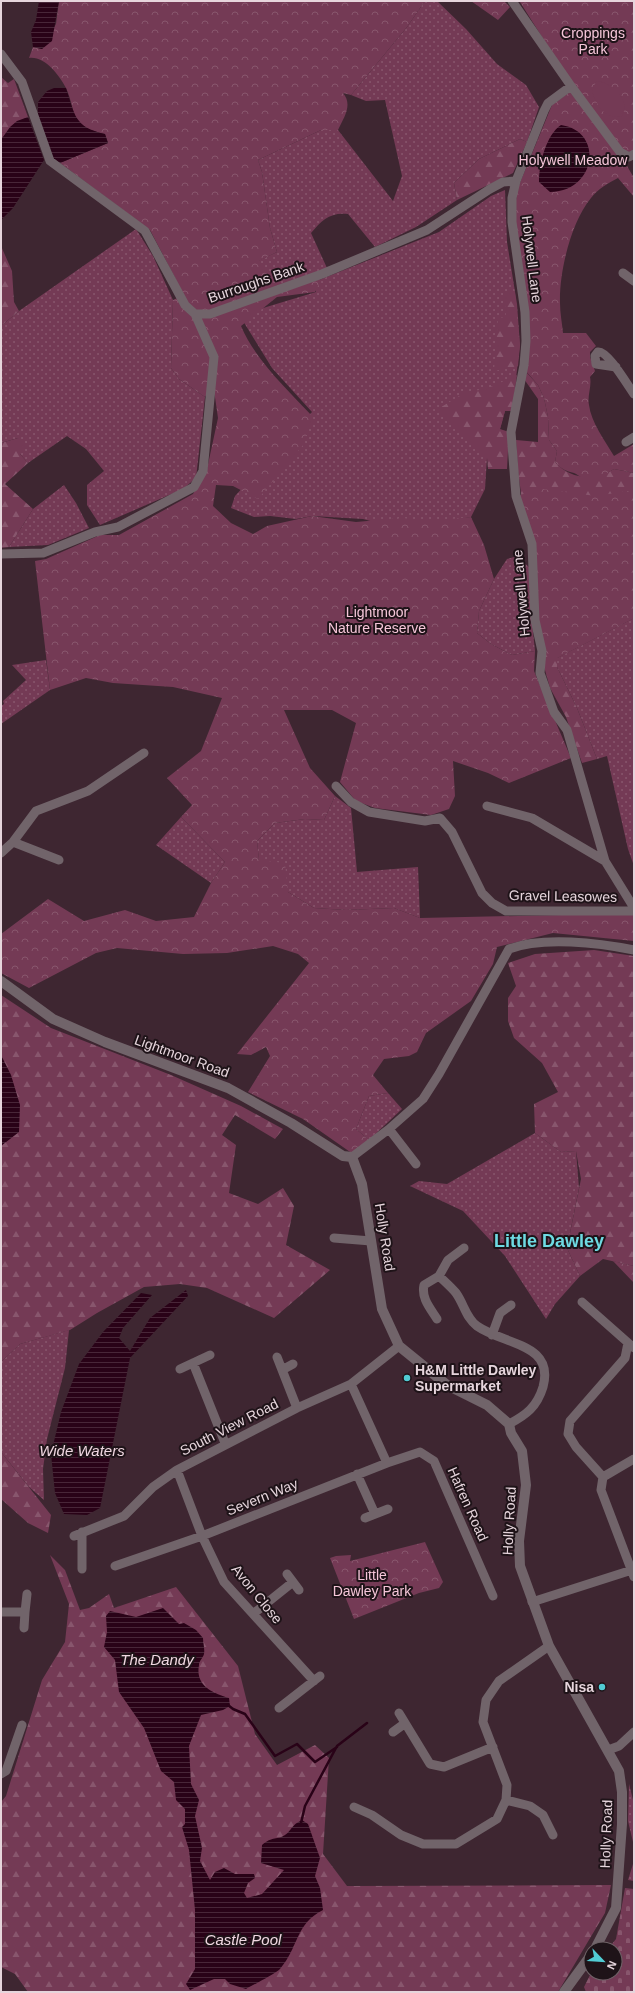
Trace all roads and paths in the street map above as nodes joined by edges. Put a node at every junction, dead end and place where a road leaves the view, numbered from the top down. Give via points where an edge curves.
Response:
1 (512, 1) edge
2 (1, 54) edge
3 (571, 86) junction
4 (634, 154) edge
5 (516, 181) junction
6 (623, 273) dead end
7 (634, 279) edge
8 (195, 314) junction
9 (616, 367) dead end
10 (634, 394) edge
11 (634, 437) edge
12 (626, 442) dead end
13 (1, 554) edge
14 (144, 753) dead end
15 (336, 786) dead end
16 (487, 806) dead end
17 (13, 842) junction
18 (1, 853) edge
19 (59, 860) dead end
20 (605, 861) junction
21 (634, 908) edge
22 (634, 911) edge
23 (634, 950) edge
24 (1, 981) edge
25 (389, 1129) junction
26 (352, 1158) junction
27 (416, 1164) dead end
28 (334, 1238) dead end
29 (371, 1241) junction
30 (464, 1248) dead end
31 (439, 1276) junction
32 (582, 1302) dead end
33 (511, 1305) dead end
34 (437, 1319) dead end
35 (492, 1335) junction
36 (399, 1346) junction
37 (631, 1346) edge
38 (210, 1355) dead end
39 (277, 1357) dead end
40 (193, 1363) junction
41 (293, 1364) dead end
42 (180, 1368) dead end
43 (282, 1370) junction
44 (351, 1384) junction
45 (297, 1408) junction
46 (509, 1424) junction
47 (225, 1443) junction
48 (420, 1452) joint
49 (634, 1459) edge
50 (387, 1462) junction
51 (177, 1470) junction
52 (357, 1474) junction
53 (603, 1477) junction
54 (388, 1509) dead end
55 (375, 1514) junction
56 (365, 1518) dead end
57 (202, 1536) junction
58 (115, 1566) dead end
59 (82, 1569) dead end
60 (287, 1574) dead end
61 (633, 1574) edge
62 (293, 1582) junction
63 (299, 1590) dead end
64 (27, 1594) dead end
65 (493, 1596) dead end
66 (532, 1602) junction
67 (1, 1612) edge
68 (25, 1612) junction
69 (253, 1614) junction
70 (24, 1628) dead end
71 (549, 1646) junction
72 (279, 1708) dead end
73 (399, 1713) dead end
74 (404, 1724) junction
75 (22, 1725) dead end
76 (393, 1732) dead end
77 (634, 1732) edge
78 (493, 1747) junction
79 (608, 1750) junction
80 (1, 1774) edge
81 (506, 1800) junction
82 (354, 1807) dead end
83 (553, 1835) dead end
84 (599, 1941) edge
85 (583, 1966) edge
86 (564, 1992) edge

1 - 3 street
2 - 8 street, Burroughs Bank via 22,82 50,161 145,231 185,304
3 - 4 street via 620,152 629,157
3 - 5 street, Holywell Lane via 548,103
5 - 8 street, Burroughs Bank via 503,182 490,188 427,230 322,274 210,314
5 - 20 street, Holywell Lane via 512,198 512,222 525,312 526,341 511,432 516,496 532,544 535,620 542,652 540,673 554,712 567,730
6 - 7 street
8 - 13 street via 214,357 203,471 194,487 118,527 95,532 43,553
9 - 10 street
11 - 12 street
14 - 17 street via 88,791 36,811
15 - 22 street, Gravel Leasowes via 351,802 369,812 425,821 440,818 452,832 482,893 506,911
16 - 20 street via 532,818
17 - 18 street
17 - 19 street
20 - 21 street, Holywell Lane
23 - 25 street via 599,943 525,943 509,949 423,1099
24 - 26 street, Lightmoor Road via 53,1019 105,1042 228,1088 343,1156
25 - 26 street
25 - 27 street
26 - 29 street, Holly Road via 362,1184
28 - 29 street
29 - 36 street, Holly Road via 382,1309
30 - 31 street via 448,1260
31 - 34 street via 424,1285 422,1292
31 - 35 street via 455,1292 470,1319
32 - 37 street
33 - 35 street via 500,1313
35 - 46 street via 537,1354 544,1370 544,1384 535,1406
36 - 44 street, South View Road
36 - 46 street, Holly Road via 447,1385 487,1405
37 - 53 street via 626,1358 570,1421 568,1434 576,1447
38 - 40 street
39 - 43 street
40 - 42 street
40 - 47 street
41 - 43 street
43 - 45 street
44 - 45 street, South View Road
44 - 50 street
45 - 47 street, South View Road
46 - 66 street, Holly Road via 511,1433 522,1451 526,1485 519,1542 520,1566
47 - 51 street, South View Road
48 - 50 street, Severn Way
48 - 65 street, Hafren Road via 434,1460
49 - 53 street
50 - 52 street, Severn Way
51 - 57 street, Avon Close
51 - 59 street, South View Road via 153,1487 124,1516 78,1534
52 - 55 street
52 - 57 street, Severn Way
53 - 61 street via 601,1490
54 - 55 street
55 - 56 street
57 - 58 street, Severn Way
57 - 69 street, Avon Close via 224,1582
60 - 62 street
61 - 66 street
62 - 63 street
62 - 69 street
64 - 68 street
66 - 71 street, Holly Road
67 - 68 street
68 - 70 street
69 - 72 street, Avon Close via 317,1679
71 - 78 street via 499,1681 486,1700 483,1722
71 - 79 street, Holly Road
73 - 74 street
74 - 76 street
74 - 78 street via 430,1764 444,1767
75 - 80 street via 6,1771
77 - 79 street via 619,1746
78 - 81 street via 506,1785
79 - 84 street, Holly Road via 619,1771 622,1792 619,1880 616,1908
81 - 82 street via 497,1819 456,1844 423,1844 401,1835 372,1815
81 - 83 street via 530,1806 543,1815
85 - 86 street

